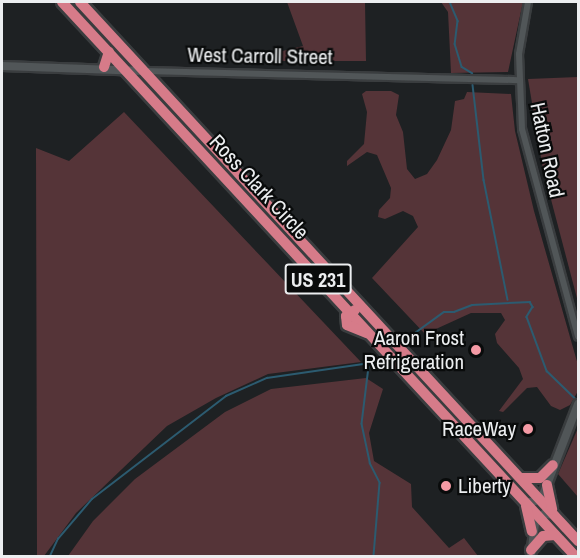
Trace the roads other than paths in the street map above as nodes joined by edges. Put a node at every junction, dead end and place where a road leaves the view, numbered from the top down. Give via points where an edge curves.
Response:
1 (62, 2) edge
2 (80, 2) edge
3 (528, 2) edge
4 (90, 11) junction
5 (80, 21) junction
6 (108, 52) junction
7 (2, 66) edge
8 (104, 68) junction
9 (124, 69) junction
10 (145, 71) junction
11 (519, 80) junction
12 (295, 234) junction
13 (286, 243) junction
14 (367, 311) junction
15 (349, 313) junction
16 (579, 337) edge
17 (579, 404) edge
18 (553, 465) junction
19 (521, 478) junction
20 (547, 485) junction
21 (541, 500) junction
22 (525, 503) junction
23 (555, 515) junction
24 (539, 517) junction
25 (532, 531) junction
26 (555, 535) junction
27 (579, 541) edge
28 (531, 553) edge
29 (575, 556) edge

1 - 5 highway, Ross Clark Circle / US 231
2 - 4 highway, Ross Clark Circle / US 231
3 - 11 street, Hatton Road
4 - 5 highway
4 - 10 highway, Ross Clark Circle / US 231
5 - 6 highway, Ross Clark Circle / US 231
6 - 8 highway
6 - 9 highway, Ross Clark Circle / US 231
7 - 8 street, West Carroll Street
8 - 9 street, West Carroll Street
9 - 10 street, West Carroll Street
9 - 13 highway, Ross Clark Circle / US 231
10 - 11 street, West Carroll Street
10 - 12 highway, Ross Clark Circle / US 231
11 - 16 street, Hatton Road via 528,155
12 - 13 highway
12 - 14 highway, Ross Clark Circle / US 231
13 - 15 highway, Ross Clark Circle / US 231
14 - 15 highway
14 - 19 highway, Ross Clark Circle / US 231
15 - 22 highway, Ross Clark Circle / US 231
17 - 18 street
18 - 19 highway via 540,478
18 - 20 street
19 - 21 highway, Ross Clark Circle / US 231
20 - 21 street
20 - 23 highway
21 - 22 street
21 - 23 highway, Ross Clark Circle / US 231
22 - 24 highway, Ross Clark Circle / US 231
22 - 25 highway
23 - 24 street
23 - 27 highway, Ross Clark Circle / US 231
24 - 25 street
24 - 26 highway, Ross Clark Circle / US 231
25 - 28 street
26 - 28 highway via 543,536
26 - 29 highway, Ross Clark Circle / US 231

